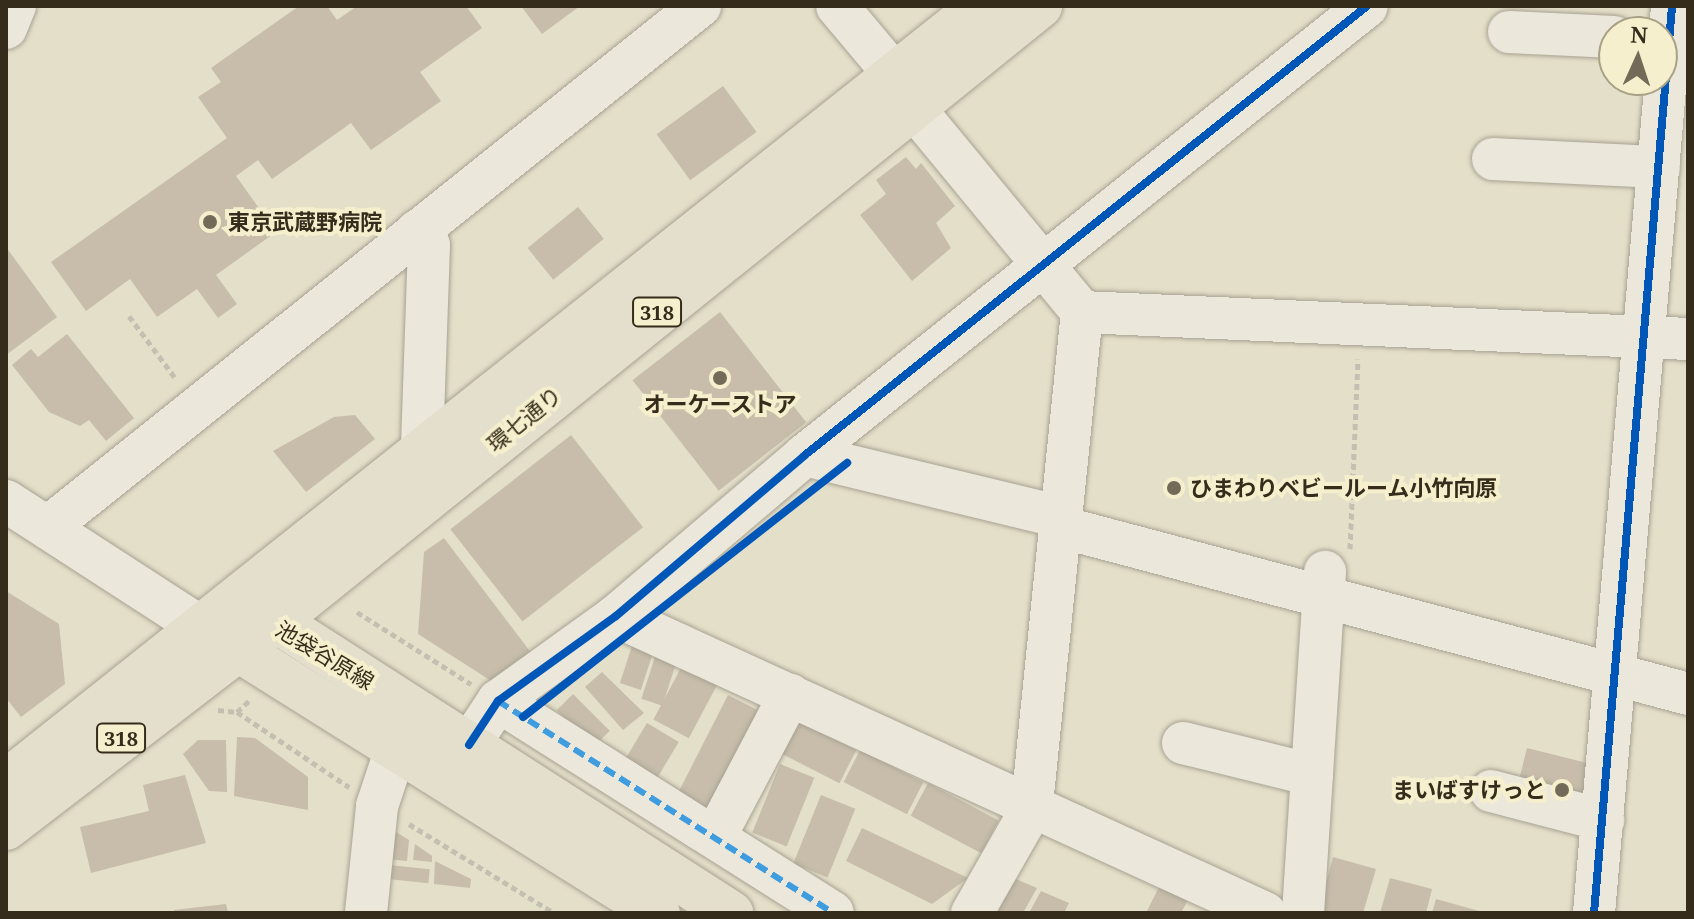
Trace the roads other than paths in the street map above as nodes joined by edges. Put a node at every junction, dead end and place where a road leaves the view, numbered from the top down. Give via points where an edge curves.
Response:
1 (15, 6) edge
2 (700, 6) edge
3 (837, 6) edge
4 (981, 6) edge
5 (1040, 6) edge
6 (1367, 6) edge
7 (6, 28) edge
8 (1509, 32) dead end
9 (1598, 36) edge
10 (904, 90) junction
11 (1669, 96) edge
12 (1669, 150) edge
13 (1493, 159) dead end
14 (417, 231) junction
15 (1041, 264) junction
16 (1082, 312) junction
17 (1645, 337) junction
18 (1688, 339) edge
19 (422, 446) junction
20 (805, 455) junction
21 (6, 501) edge
22 (1062, 516) junction
23 (48, 527) junction
24 (1333, 582) junction
25 (616, 616) junction
26 (276, 621) junction
27 (219, 638) junction
28 (1616, 661) junction
29 (1688, 668) edge
30 (380, 688) junction
31 (1688, 694) edge
32 (790, 695) junction
33 (498, 701) junction
34 (1183, 743) dead end
35 (469, 745) junction
36 (397, 746) junction
37 (1312, 775) junction
38 (6, 782) edge
39 (1491, 791) dead end
40 (1032, 808) junction
41 (1603, 820) junction
42 (6, 828) edge
43 (715, 837) junction
44 (366, 913) edge
45 (658, 913) edge
46 (731, 913) edge
47 (833, 913) edge
48 (972, 913) edge
49 (1265, 913) edge
50 (1303, 913) edge
51 (1594, 913) edge

1 - 7 street
2 - 14 street
3 - 10 street
4 - 10 main road, 環七通り / 318
5 - 10 main road, 環七通り / 318
6 - 15 street
8 - 9 street
10 - 15 street
10 - 19 main road, 環七通り / 318
10 - 26 main road, 環七通り / 318
11 - 12 street
12 - 13 street
12 - 17 street
14 - 19 street via 429,245
14 - 23 street
15 - 16 street
15 - 20 street
16 - 17 street
16 - 22 street
17 - 18 street
17 - 28 street
19 - 27 main road, 環七通り / 318
20 - 22 street
20 - 25 street
21 - 23 street
22 - 24 street
22 - 40 street
23 - 27 street
24 - 28 street
24 - 37 street
25 - 32 street
25 - 33 street
26 - 27 main road, 池袋谷原線
26 - 30 main road, 池袋谷原線
27 - 36 main road, 池袋谷原線
27 - 38 main road, 環七通り / 318
27 - 42 main road, 環七通り / 318
28 - 29 street
28 - 31 street
28 - 41 street
30 - 35 main road, 池袋谷原線
30 - 36 main road via 402,731
32 - 40 street
32 - 43 street
33 - 35 street
33 - 43 street
34 - 37 street
35 - 46 main road, 池袋谷原線
36 - 44 street via 377,806
36 - 45 main road, 池袋谷原線
37 - 50 street
39 - 41 street
40 - 48 street
40 - 49 street
41 - 51 street
43 - 47 street

